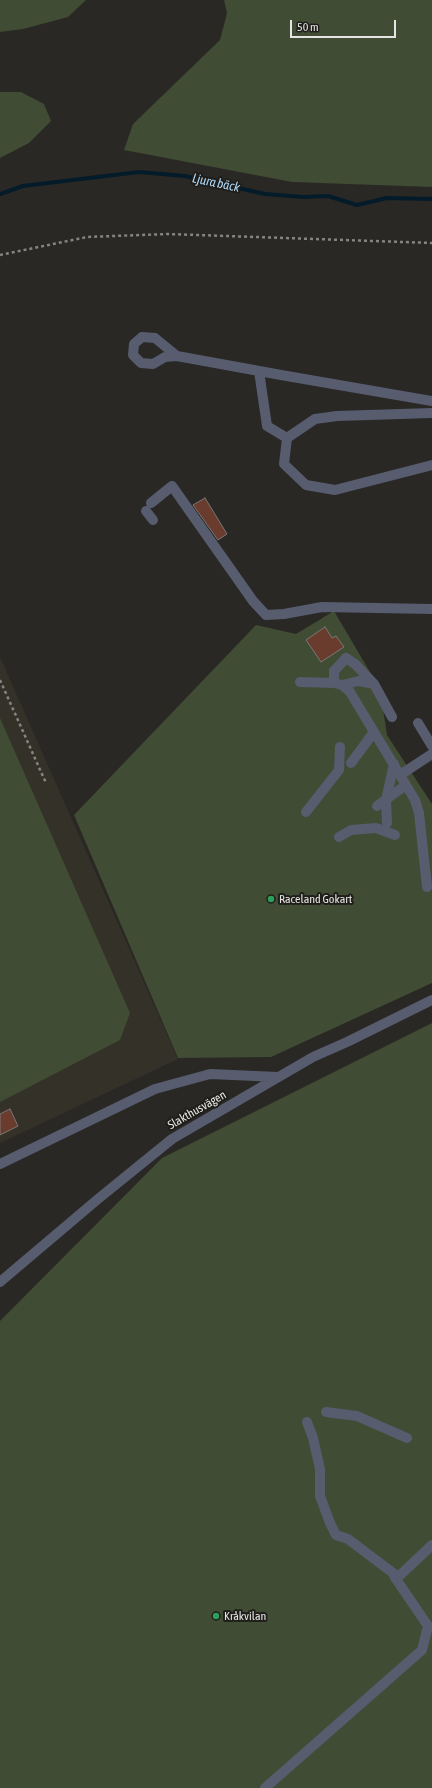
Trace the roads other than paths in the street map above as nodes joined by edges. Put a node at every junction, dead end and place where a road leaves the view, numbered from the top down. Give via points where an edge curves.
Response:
1 (177, 356) dead end
2 (259, 371) junction
3 (432, 401) edge
4 (432, 413) edge
5 (288, 438) junction
6 (432, 465) edge
7 (153, 520) dead end
8 (432, 610) edge
9 (300, 682) dead end
10 (338, 684) junction
11 (374, 684) junction
12 (392, 717) dead end
13 (418, 723) dead end
14 (374, 732) junction
15 (432, 746) edge
16 (340, 747) dead end
17 (432, 754) edge
18 (351, 763) dead end
19 (394, 764) junction
20 (400, 775) junction
21 (406, 785) junction
22 (386, 800) junction
23 (377, 806) dead end
24 (306, 812) dead end
25 (387, 823) dead end
26 (395, 835) dead end
27 (339, 837) dead end
28 (427, 887) dead end
29 (432, 1000) edge
30 (278, 1078) junction
31 (0, 1164) edge
32 (0, 1282) edge
33 (326, 1412) dead end
34 (307, 1422) dead end
35 (407, 1438) dead end
36 (432, 1545) edge
37 (396, 1579) junction
38 (265, 1788) edge

1 - 2 street
2 - 3 street
2 - 5 street via 267,426
4 - 5 street via 315,419
5 - 6 street via 284,464 306,485 335,490
7 - 8 street via 149,507 172,486 253,601 266,615 322,608
9 - 10 street
10 - 11 street via 359,681
10 - 11 street via 334,671 346,658
10 - 14 street via 350,692
11 - 12 street
13 - 15 street
14 - 18 street
14 - 19 street
16 - 24 street via 339,770
17 - 20 street
19 - 20 street
19 - 22 street
20 - 21 street
21 - 22 street
21 - 28 street via 420,813
22 - 23 street
22 - 25 street
26 - 27 street via 376,828 351,830
29 - 30 street, Slakthusvägen via 313,1057
30 - 31 street via 210,1074 155,1089
30 - 32 street, Slakthusvägen via 172,1139
33 - 35 street via 357,1416
34 - 37 street via 320,1469 320,1496 336,1535 348,1539 393,1573
36 - 37 street
37 - 38 street via 428,1626 422,1650

